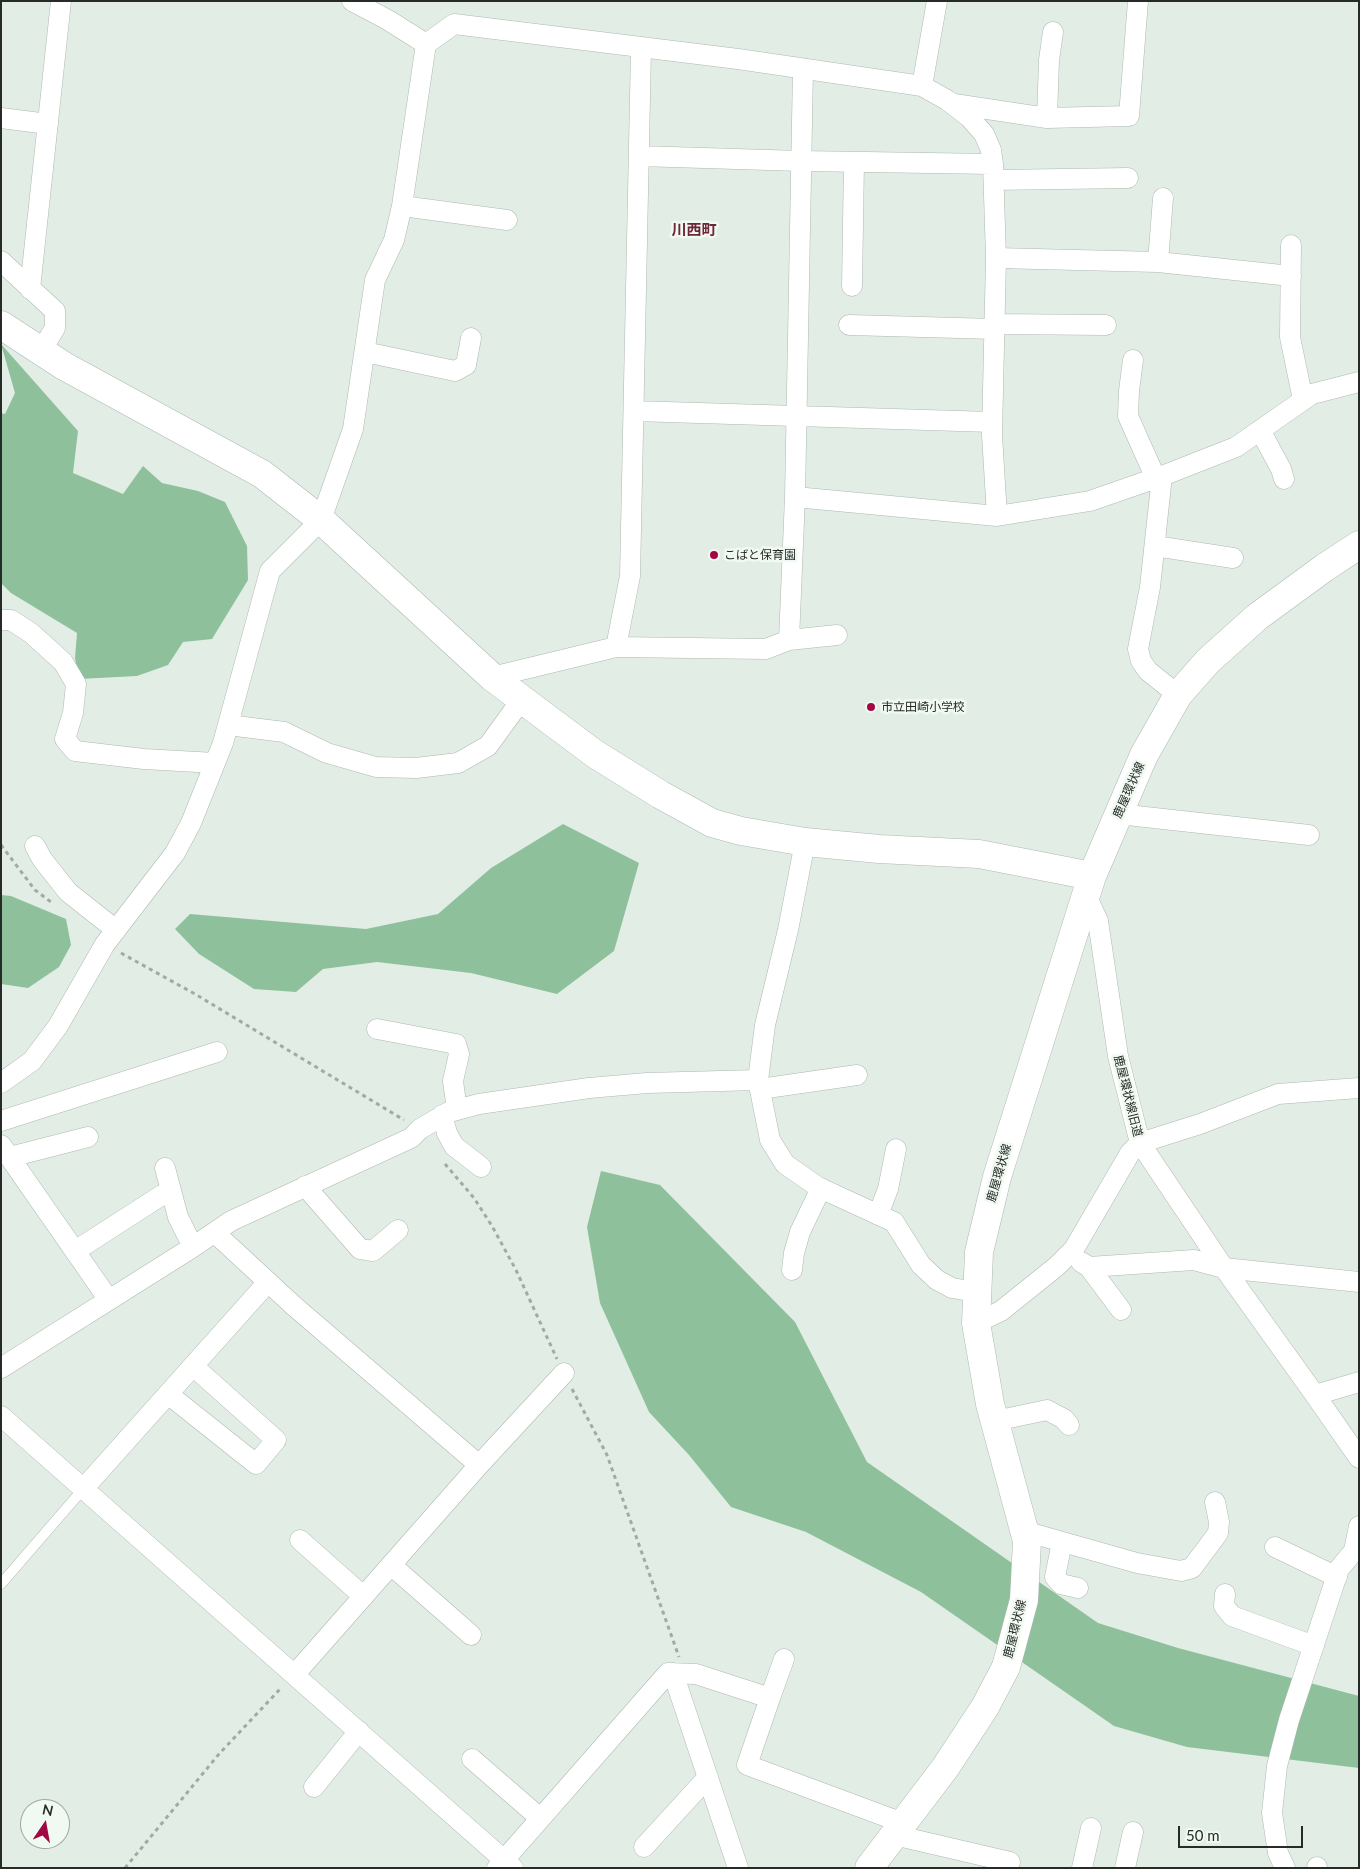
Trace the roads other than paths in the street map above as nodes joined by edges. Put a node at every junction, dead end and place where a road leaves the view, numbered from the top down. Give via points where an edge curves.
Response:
1 (61, 1) edge
2 (352, 1) edge
3 (937, 1) edge
4 (1138, 1) edge
5 (1054, 32) dead end
6 (426, 44) junction
7 (641, 48) junction
8 (803, 69) junction
9 (922, 86) junction
10 (952, 104) junction
11 (1, 118) edge
12 (1047, 118) junction
13 (48, 124) junction
14 (639, 156) junction
15 (801, 162) junction
16 (854, 162) junction
17 (993, 172) junction
18 (1128, 178) dead end
19 (1163, 198) dead end
20 (402, 206) junction
21 (507, 220) dead end
22 (1291, 245) dead end
23 (996, 258) junction
24 (1, 262) edge
25 (1158, 262) junction
26 (1291, 276) junction
27 (852, 286) dead end
28 (30, 289) junction
29 (1098, 320) dead end
30 (1, 325) edge
31 (849, 325) dead end
32 (994, 326) junction
33 (471, 338) dead end
34 (41, 351) junction
35 (365, 352) junction
36 (1133, 360) dead end
37 (1359, 382) edge
38 (1303, 400) junction
39 (634, 411) junction
40 (796, 416) junction
41 (992, 422) junction
42 (1260, 430) junction
43 (1159, 478) junction
44 (1284, 479) dead end
45 (795, 497) junction
46 (997, 516) junction
47 (321, 520) junction
48 (1155, 546) junction
49 (1359, 546) edge
50 (1233, 558) dead end
51 (1, 620) edge
52 (837, 635) dead end
53 (789, 640) junction
54 (616, 647) junction
55 (492, 677) junction
56 (1178, 695) junction
57 (522, 699) junction
58 (228, 725) junction
59 (215, 763) junction
60 (1118, 814) junction
61 (1309, 835) dead end
62 (805, 842) junction
63 (35, 846) dead end
64 (1089, 885) junction
65 (110, 937) junction
66 (377, 1029) dead end
67 (217, 1052) dead end
68 (856, 1075) dead end
69 (1, 1083) edge
70 (759, 1085) junction
71 (1359, 1088) edge
72 (449, 1112) junction
73 (1, 1121) edge
74 (88, 1137) dead end
75 (1140, 1143) junction
76 (896, 1149) dead end
77 (6, 1151) edge
78 (481, 1167) dead end
79 (165, 1168) dead end
80 (305, 1186) junction
81 (821, 1188) junction
82 (162, 1195) dead end
83 (878, 1215) junction
84 (398, 1230) dead end
85 (215, 1233) junction
86 (192, 1247) junction
87 (75, 1251) junction
88 (1070, 1254) junction
89 (1089, 1267) junction
90 (1224, 1268) junction
91 (792, 1270) dead end
92 (268, 1282) junction
93 (1359, 1282) edge
94 (976, 1292) junction
95 (109, 1300) junction
96 (1122, 1310) dead end
97 (976, 1323) junction
98 (193, 1366) junction
99 (1, 1368) edge
100 (564, 1373) road end
101 (1359, 1382) edge
102 (168, 1394) junction
103 (1315, 1394) junction
104 (1, 1416) edge
105 (995, 1421) junction
106 (1069, 1425) dead end
107 (1359, 1458) edge
108 (479, 1465) junction
109 (84, 1488) junction
110 (1215, 1502) dead end
111 (1359, 1526) edge
112 (1024, 1531) junction
113 (300, 1540) dead end
114 (1062, 1542) junction
115 (1275, 1548) dead end
116 (1356, 1552) edge
117 (391, 1565) junction
118 (1337, 1578) junction
119 (1, 1584) edge
120 (1078, 1588) dead end
121 (1225, 1594) dead end
122 (363, 1596) junction
123 (471, 1634) dead end
124 (1314, 1646) junction
125 (784, 1659) dead end
126 (679, 1673) junction
127 (295, 1674) junction
128 (770, 1698) junction
129 (359, 1731) junction
130 (472, 1759) dead end
131 (708, 1777) junction
132 (314, 1787) dead end
133 (540, 1818) junction
134 (1091, 1828) dead end
135 (898, 1829) junction
136 (1133, 1832) dead end
137 (644, 1847) dead end
138 (1010, 1862) dead end
139 (505, 1865) edge
140 (738, 1868) edge
141 (869, 1868) edge
142 (1082, 1868) edge
143 (1125, 1868) edge
144 (1285, 1868) edge

1 - 13 street
2 - 6 street
3 - 9 street
4 - 12 street via 1129,116
5 - 12 street via 1049,60
6 - 7 street via 454,24
6 - 20 street
7 - 8 street
7 - 14 street
8 - 9 street
8 - 15 street
9 - 10 street
10 - 12 street
10 - 17 street via 969,116 984,134 991,150
11 - 13 street
13 - 28 street
14 - 15 street
14 - 39 street
15 - 16 street
15 - 40 street
16 - 17 street
16 - 27 street
17 - 18 street
17 - 23 street
19 - 25 street
20 - 21 street
20 - 35 street via 394,240 375,280
22 - 26 street
23 - 25 street
23 - 32 street
24 - 28 street
25 - 26 street
26 - 38 street via 1290,337
28 - 34 street via 55,311 55,328
29 - 32 street
30 - 34 main road
31 - 32 street
32 - 41 street
33 - 35 street via 466,364 455,371
34 - 47 main road via 262,474
35 - 47 street via 354,429
36 - 43 street via 1128,416
37 - 38 street via 1312,394
38 - 42 street
39 - 40 street
39 - 54 street via 630,576
40 - 41 street
40 - 45 street
41 - 46 street
42 - 43 street via 1236,447
42 - 44 street
43 - 46 street via 1090,501
43 - 48 street
45 - 46 street
45 - 53 street
47 - 55 main road
47 - 58 street via 270,571
48 - 50 street
48 - 56 street via 1138,649 1148,671
49 - 56 main road, 鹿屋環状線 via 1257,617 1208,661
51 - 59 street via 11,620 31,632 64,662 76,684 73,713 65,739 75,751
52 - 53 street
53 - 54 street via 766,649
54 - 55 street
55 - 57 main road
56 - 60 main road, 鹿屋環状線 via 1144,755
57 - 58 street via 488,746 458,763 416,768 376,767 328,753 284,732
57 - 62 main road via 595,754 712,823
58 - 59 street
59 - 65 street via 175,853
60 - 61 street
60 - 64 main road, 鹿屋環状線
62 - 64 main road via 979,854
62 - 70 street via 765,1025
63 - 65 street via 68,892
64 - 75 street, 鹿屋環状線旧道 via 1098,921 1118,1056
64 - 94 main road, 鹿屋環状線 via 997,1177 979,1252
65 - 69 street via 58,1026 32,1061
66 - 72 street via 456,1044 459,1054
67 - 73 street
68 - 70 street
70 - 72 street via 647,1083 589,1088 479,1104
70 - 81 street via 770,1140 785,1164
71 - 75 street via 1278,1094
72 - 78 street via 447,1133 454,1146
72 - 80 street via 411,1138
74 - 77 street
75 - 88 street, 鹿屋環状線旧道 via 1130,1153
75 - 90 street
76 - 83 street via 888,1189
77 - 87 street
79 - 86 street via 178,1217
80 - 84 street via 360,1249 373,1251
80 - 85 street via 231,1221
81 - 83 street
81 - 91 street via 800,1232
82 - 87 street
83 - 94 street via 894,1222 922,1265 937,1280 952,1288
85 - 86 street
85 - 92 street
86 - 95 street
87 - 95 street
88 - 89 street
88 - 97 street, 鹿屋環状線旧道 via 1001,1311
89 - 90 street via 1194,1260
89 - 96 street
90 - 93 street
90 - 103 street
92 - 98 street
92 - 108 street
94 - 97 main road, 鹿屋環状線
95 - 99 street
97 - 105 main road, 鹿屋環状線
98 - 102 street
98 - 102 street via 276,1440 256,1464
100 - 108 street
101 - 103 street
102 - 109 street
103 - 107 street
104 - 109 street
105 - 106 street via 1047,1410
105 - 112 main road, 鹿屋環状線
108 - 117 street
109 - 119 lane
109 - 127 street
110 - 114 street via 1218,1533 1192,1568 1181,1571 1137,1563
111 - 116 street
112 - 114 street
112 - 135 main road, 鹿屋環状線 via 1027,1541 1024,1600 1006,1667 945,1768
113 - 122 street
114 - 120 street via 1055,1577 1061,1584
115 - 118 street
116 - 118 street via 1340,1569
117 - 122 street
117 - 123 street
118 - 124 street
121 - 124 street via 1224,1606 1232,1616
122 - 127 street
124 - 144 street via 1277,1766 1272,1813 1278,1853
125 - 128 street
126 - 128 street via 696,1674
126 - 131 street
126 - 133 street via 668,1673
127 - 129 street
128 - 135 street via 746,1765
129 - 132 street
129 - 139 street
130 - 133 street
131 - 137 street
131 - 140 street
133 - 139 street
134 - 142 street
135 - 138 street
135 - 141 main road, 鹿屋環状線
136 - 143 street

